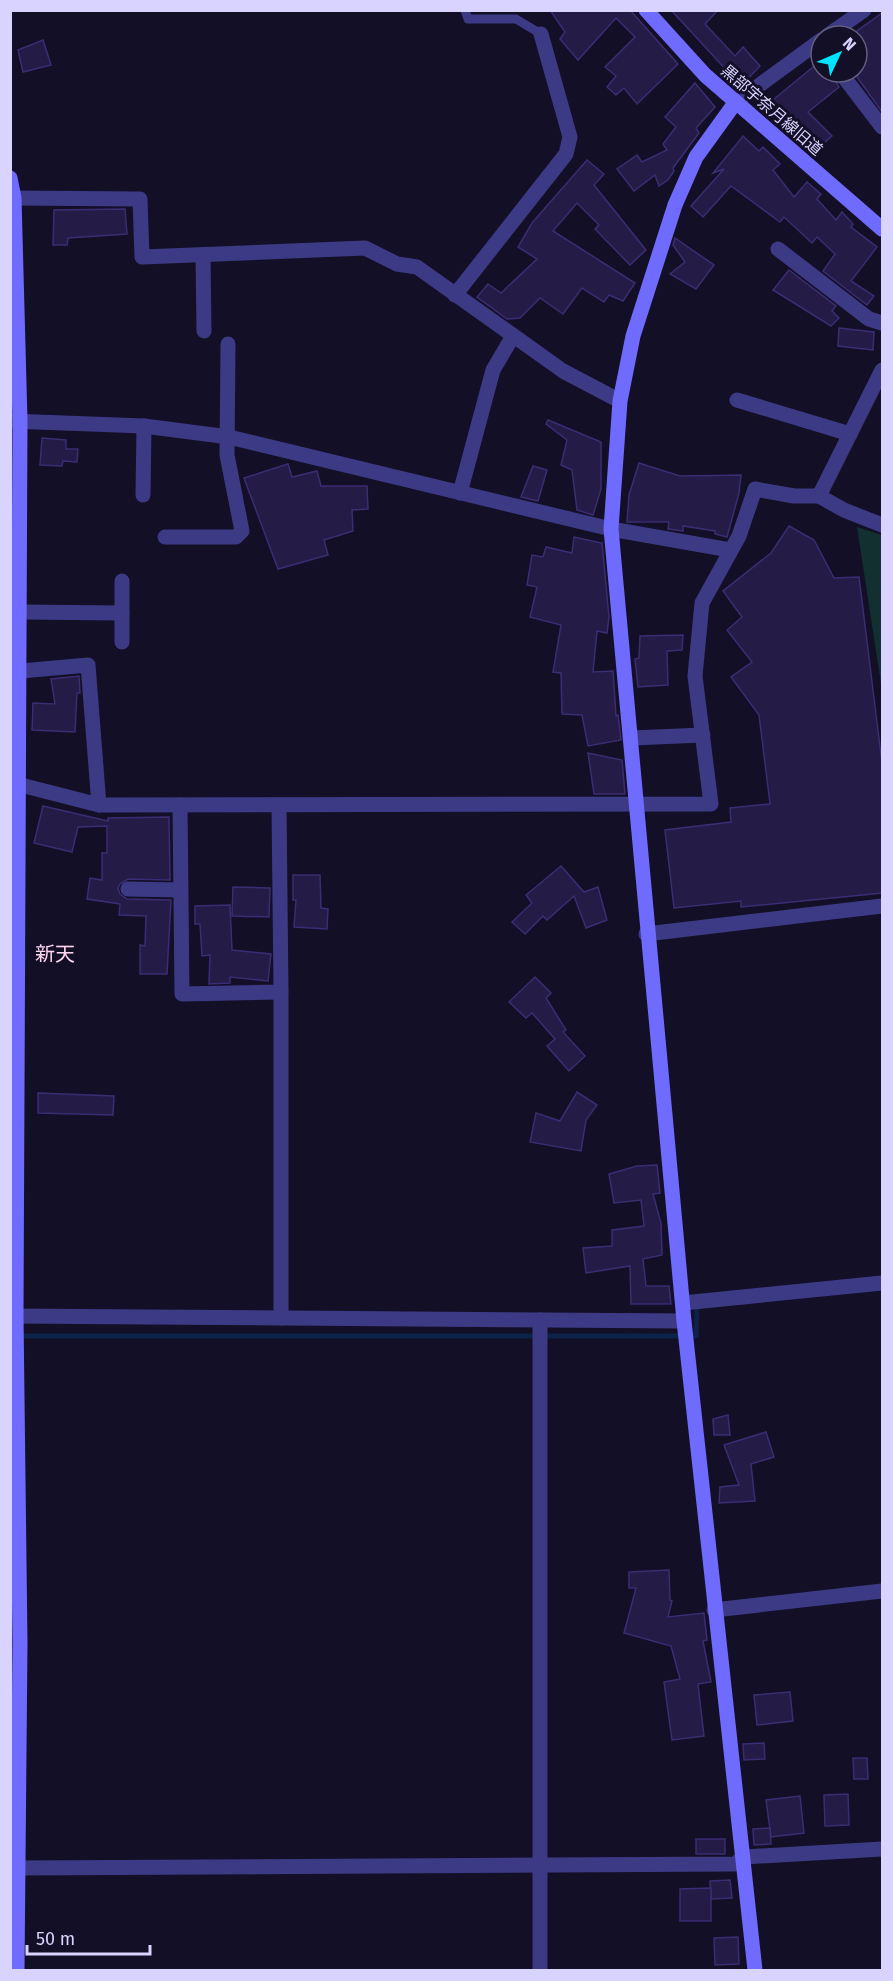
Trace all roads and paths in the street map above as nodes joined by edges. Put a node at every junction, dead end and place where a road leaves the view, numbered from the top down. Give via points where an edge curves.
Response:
1 (465, 10) edge
2 (646, 10) edge
3 (864, 10) edge
4 (844, 24) edge
5 (541, 34) joint
6 (809, 49) edge
7 (849, 84) edge
8 (735, 103) junction
9 (882, 128) edge
10 (10, 178) edge
11 (12, 198) edge
12 (882, 230) edge
13 (778, 249) dead end
14 (203, 255) junction
15 (455, 295) junction
16 (882, 323) edge
17 (204, 331) dead end
18 (513, 336) junction
19 (228, 344) dead end
20 (882, 370) edge
21 (737, 400) dead end
22 (620, 401) junction
23 (15, 421) edge
24 (144, 426) junction
25 (850, 434) junction
26 (229, 436) junction
27 (460, 493) junction
28 (143, 495) dead end
29 (819, 496) junction
30 (882, 525) edge
31 (611, 529) junction
32 (165, 537) dead end
33 (730, 550) junction
34 (122, 582) dead end
35 (19, 612) junction
36 (122, 613) junction
37 (122, 642) dead end
38 (14, 672) edge
39 (703, 735) junction
40 (631, 738) junction
41 (17, 784) junction
42 (99, 805) junction
43 (180, 805) junction
44 (279, 805) junction
45 (635, 806) junction
46 (128, 889) dead end
47 (180, 890) junction
48 (882, 906) edge
49 (646, 934) junction
50 (281, 993) junction
51 (14, 1093) edge
52 (882, 1283) edge
53 (683, 1303) junction
54 (13, 1316) edge
55 (281, 1318) junction
56 (540, 1320) junction
57 (684, 1321) junction
58 (882, 1591) edge
59 (714, 1610) junction
60 (15, 1643) edge
61 (882, 1849) edge
62 (744, 1857) junction
63 (540, 1866) junction
64 (18, 1868) junction
65 (17, 1971) edge
66 (540, 1971) edge
67 (755, 1971) edge

1 - 5 lane via 468,19 516,19
2 - 8 street, 黒部宇奈月線旧道
3 - 4 street
5 - 15 street via 570,137 566,154
6 - 8 street
7 - 9 street
8 - 12 street, 黒部宇奈月線旧道
8 - 22 street via 696,157 675,205 633,336
10 - 11 street
11 - 14 street via 140,199 142,257
11 - 23 street
13 - 16 street via 869,319
14 - 15 street via 365,248 397,264 417,267
14 - 17 street
15 - 18 street
18 - 22 street via 562,371
18 - 27 street via 493,370
19 - 26 street
20 - 25 street
21 - 25 street
22 - 31 street
23 - 24 street
23 - 35 street
24 - 26 street
24 - 28 street
25 - 29 street
26 - 27 street
26 - 32 street via 227,455 242,531 236,537
27 - 31 street
29 - 30 street
29 - 33 street via 755,489 739,536
31 - 33 street
31 - 40 street
33 - 39 street via 702,603 695,676
34 - 36 street
35 - 36 street
35 - 38 street
36 - 37 street
38 - 41 street
38 - 42 street via 88,665
39 - 40 street
39 - 45 street via 711,804
40 - 45 street
41 - 42 street
41 - 51 street
42 - 43 street
43 - 44 street
43 - 47 street
44 - 45 street
44 - 50 street
45 - 49 street
46 - 47 street
47 - 50 street via 182,994
48 - 49 street
49 - 53 street
50 - 55 street
51 - 54 street
52 - 53 street
53 - 57 street
54 - 55 street
54 - 60 street
55 - 56 street
56 - 57 street
56 - 63 street
57 - 59 street
58 - 59 street
59 - 62 street
60 - 64 street
61 - 62 street
62 - 63 street via 735,1864
62 - 67 street
63 - 64 street
63 - 66 street
64 - 65 street

